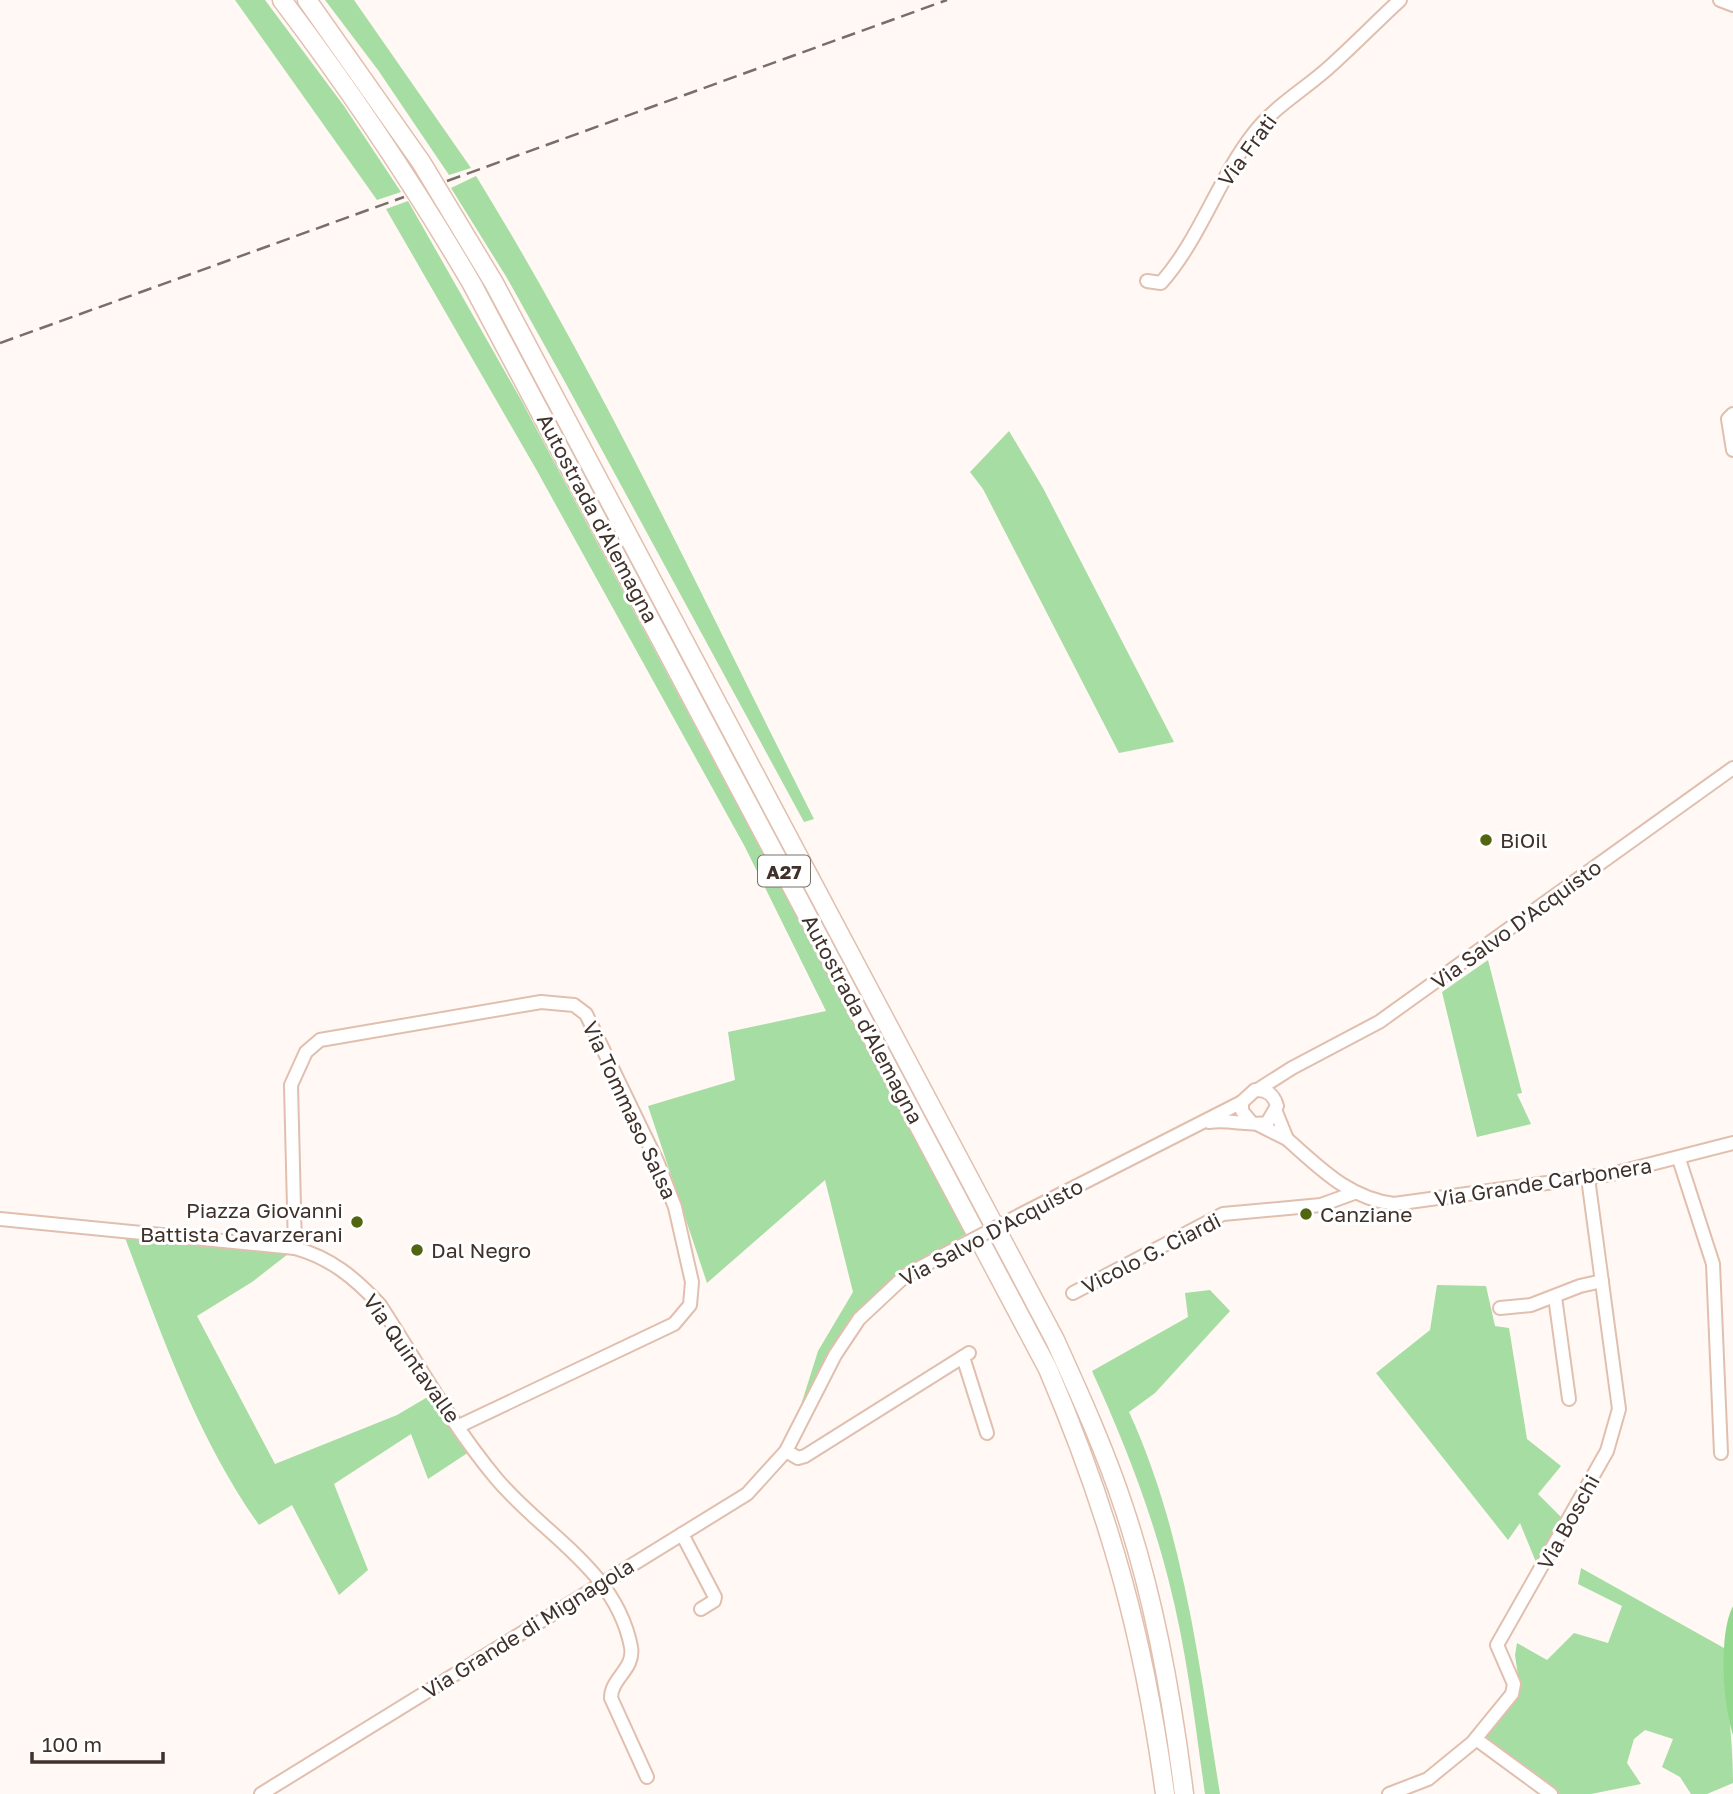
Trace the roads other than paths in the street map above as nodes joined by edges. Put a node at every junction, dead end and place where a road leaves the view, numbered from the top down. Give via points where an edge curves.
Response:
1 (282, 0) edge
2 (307, 0) edge
3 (1400, 0) edge
4 (1720, 0) edge
5 (1733, 5) edge
6 (1147, 281) dead end
7 (1733, 414) edge
8 (1733, 450) edge
9 (1733, 768) edge
10 (1292, 1068) junction
11 (1259, 1089) junction
12 (1242, 1102) junction
13 (1276, 1107) junction
14 (1255, 1124) junction
15 (1192, 1126) junction
16 (1287, 1139) junction
17 (1733, 1143) edge
18 (1679, 1159) junction
19 (1588, 1178) junction
20 (1354, 1193) junction
21 (0, 1219) edge
22 (295, 1248) junction
23 (1602, 1281) junction
24 (1073, 1293) dead end
25 (1555, 1297) junction
26 (1500, 1308) dead end
27 (1569, 1399) dead end
28 (459, 1426) junction
29 (987, 1433) dead end
30 (786, 1451) junction
31 (1721, 1452) dead end
32 (682, 1534) junction
33 (602, 1581) junction
34 (701, 1609) dead end
35 (1476, 1739) junction
36 (647, 1777) dead end
37 (261, 1794) edge
38 (1165, 1794) edge
39 (1184, 1794) edge
40 (1389, 1794) edge
41 (1551, 1794) edge

1 - 38 highway, Autostrada d'Alemagna / A27 via 402,169 472,284 1048,1369 1098,1492 1128,1592
2 - 39 highway, Autostrada d'Alemagna / A27 via 421,162 500,294 1055,1340 1104,1452 1137,1550 1165,1670
3 - 6 street, Via Frati via 1254,133 1174,269 1161,283
4 - 5 street
7 - 8 street via 1728,419
9 - 10 street, Via Salvo D'Acquisto via 1379,1022
10 - 11 street, Via Salvo D'Acquisto
10 - 13 street via 1279,1084
11 - 12 street, Via Salvo D'Acquisto
11 - 13 street via 1272,1096
12 - 14 street via 1241,1111
12 - 15 street, Via Salvo D'Acquisto
13 - 14 street via 1268,1123
13 - 16 street, Via Grande Carbonera
14 - 15 street, Via Salvo D'Acquisto via 1222,1120
14 - 16 street, Via Grande Carbonera
15 - 30 street, Via Salvo D'Acquisto, bridge via 906,1275 859,1319 835,1355
16 - 20 street, Via Grande Carbonera
17 - 18 street, Via Grande Carbonera
18 - 19 street, Via Grande Carbonera
18 - 31 street via 1713,1264
19 - 20 street, Via Grande Carbonera via 1394,1204
19 - 23 street, Via Boschi
20 - 24 street, Vicolo G. Ciardi via 1321,1205 1223,1214
21 - 22 street, Via Quintavalle
22 - 28 street, Via Quintavalle via 341,1268 380,1305
22 - 28 street, Via Tommaso Salsa via 291,1085 306,1052 320,1040 541,1002 575,1005 586,1014 675,1207 692,1282 690,1305 674,1324
23 - 25 street
23 - 35 street, Via Boschi via 1619,1409 1607,1451 1497,1645 1514,1684 1513,1694
25 - 26 street
25 - 27 street
28 - 33 street, Via Quintavalle via 516,1501
29 - 30 street via 966,1355 805,1455 798,1458
30 - 32 street, Via Grande di Mignagola via 747,1494
32 - 33 street, Via Grande di Mignagola
32 - 34 street via 715,1597
33 - 36 street, Via Quintavalle via 623,1614 632,1650 630,1662 611,1685 611,1698
33 - 37 street, Via Grande di Mignagola
35 - 40 street, Via Boschi via 1428,1779
35 - 41 street

